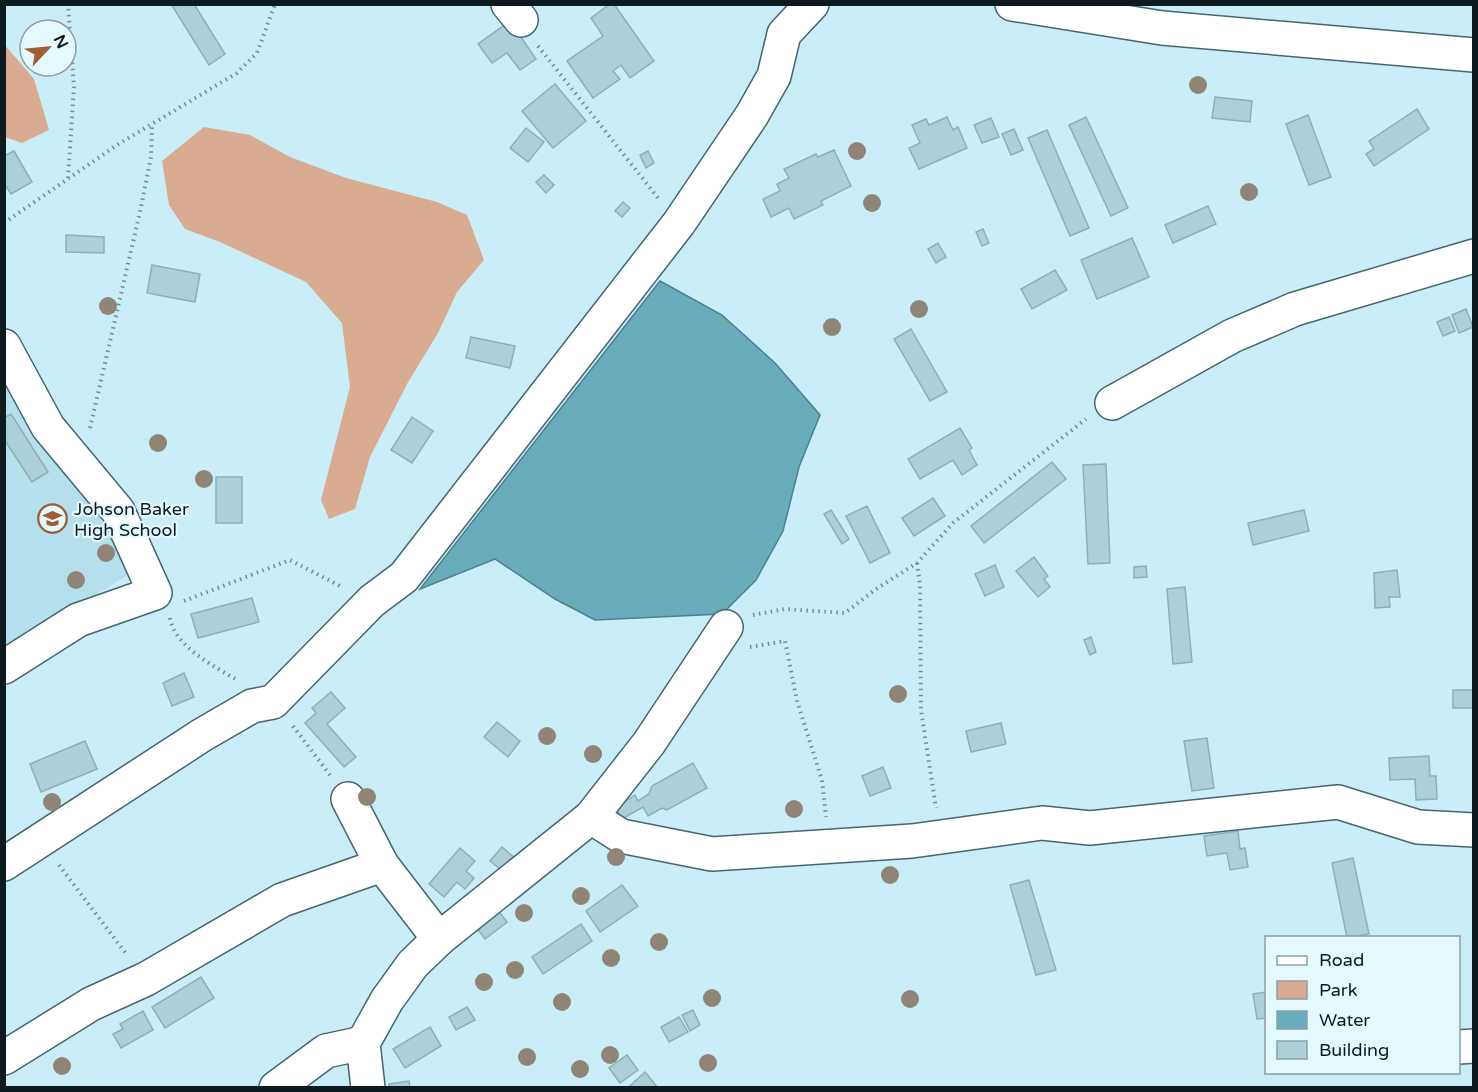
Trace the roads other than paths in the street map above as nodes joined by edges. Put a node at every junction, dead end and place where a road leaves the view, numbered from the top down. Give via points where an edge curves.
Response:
1 (812, 4) edge
2 (1012, 4) edge
3 (1473, 55) edge
4 (1473, 255) edge
5 (4, 346) edge
6 (1112, 403) road end
7 (726, 627) road end
8 (4, 667) edge
9 (348, 799) road end
10 (591, 817) junction
11 (1473, 830) edge
12 (4, 864) edge
13 (382, 865) junction
14 (439, 939) junction
15 (363, 1043) junction
16 (4, 1058) edge
17 (276, 1088) edge
18 (368, 1088) edge

1 - 12 street via 784,34 774,75 680,223 404,577 372,601 273,702 252,706 202,735
2 - 3 street via 1162,28
4 - 6 street via 1294,309 1232,336
5 - 8 street via 48,427 118,511 162,600 78,620
7 - 10 street via 649,743
9 - 13 street
10 - 11 street via 621,836 712,854 940,838 1042,823 1090,828 1338,802 1418,827
10 - 14 street
13 - 14 street
13 - 16 street via 282,900 146,979 92,1004
14 - 15 street via 413,964
15 - 17 street via 326,1051
15 - 18 street

